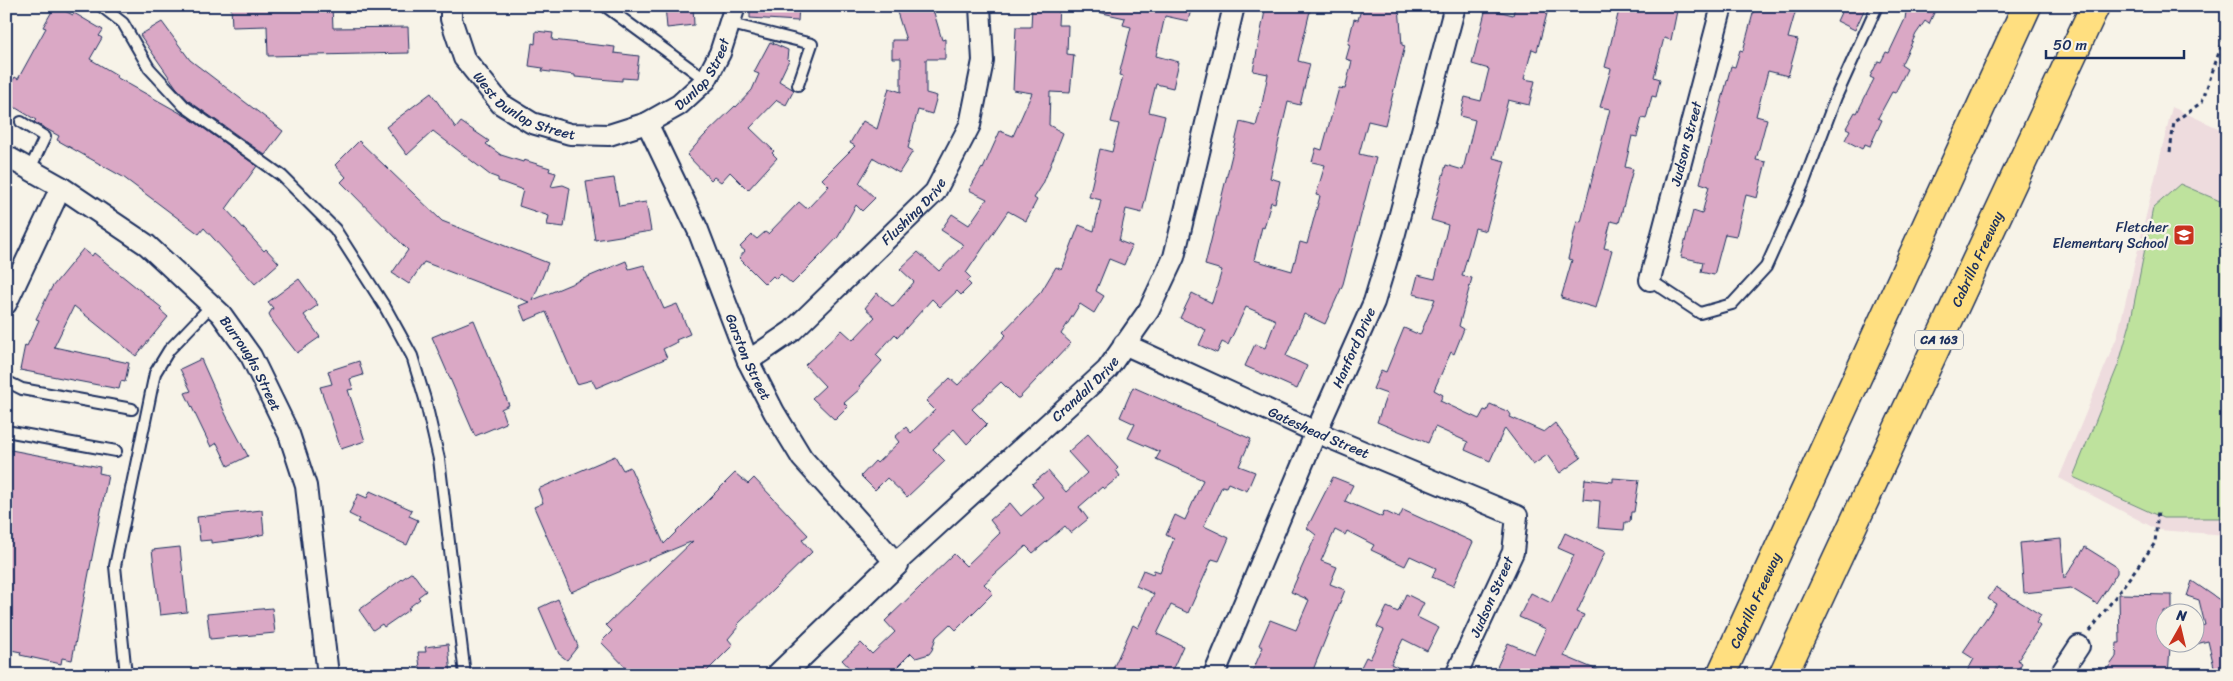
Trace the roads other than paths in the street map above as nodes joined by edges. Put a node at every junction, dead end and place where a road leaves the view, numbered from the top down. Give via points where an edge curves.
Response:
1 (101, 6) edge
2 (451, 6) edge
3 (605, 6) edge
4 (980, 6) edge
5 (1234, 6) edge
6 (1455, 6) edge
7 (1722, 6) edge
8 (1877, 6) edge
9 (2027, 6) edge
10 (2095, 6) edge
11 (733, 15) edge
12 (706, 80) junction
13 (798, 85) dead end
14 (21, 122) dead end
15 (647, 123) junction
16 (6, 156) edge
17 (30, 169) junction
18 (61, 187) junction
19 (1650, 280) joint
20 (6, 304) edge
21 (212, 306) junction
22 (1124, 344) junction
23 (748, 361) junction
24 (6, 381) edge
25 (132, 410) dead end
26 (6, 431) edge
27 (1316, 432) junction
28 (116, 452) dead end
29 (1517, 516) joint
30 (896, 563) junction
31 (2079, 646) road end
32 (126, 675) edge
33 (328, 675) edge
34 (465, 675) edge
35 (780, 675) edge
36 (1214, 675) edge
37 (1456, 675) edge
38 (1722, 675) edge
39 (1783, 675) edge
40 (2060, 675) edge

1 - 34 lane via 123,23 149,68 184,106 282,176 335,229 412,356 426,399 439,459
2 - 15 street, West Dunlop Street via 451,19 464,58 501,104 532,123 570,134 609,135
3 - 12 lane
4 - 23 street, Flushing Drive via 983,60 970,125 935,192 792,331
5 - 22 street, Crandall Drive via 1174,257 1149,310
6 - 27 street, Hanford Drive via 1374,302
7 - 19 street, Judson Street
8 - 19 lane via 1766,267 1732,304 1700,313
9 - 38 highway, Cabrillo Freeway
10 - 39 highway, Cabrillo Freeway / CA 163
11 - 12 street, Dunlop Street
11 - 13 lane via 812,44
12 - 15 street, Dunlop Street via 679,105
14 - 17 lane via 45,137
15 - 23 street, Garston Street via 698,230
16 - 17 street, Burroughs Street
17 - 18 street, Burroughs Street
18 - 20 street
18 - 21 street, Burroughs Street via 147,245
21 - 32 lane via 169,350 155,373 115,566
21 - 33 street, Burroughs Street via 251,356 289,434 306,486
22 - 27 street, Gateshead Street
22 - 30 street, Crandall Drive via 1107,370
23 - 30 street, Garston Street via 802,458
24 - 25 lane via 22,389
26 - 28 lane
27 - 29 street, Gateshead Street
27 - 36 street, Hanford Drive
29 - 37 street, Judson Street via 1513,552
30 - 35 street, Crandall Drive
31 - 40 street

